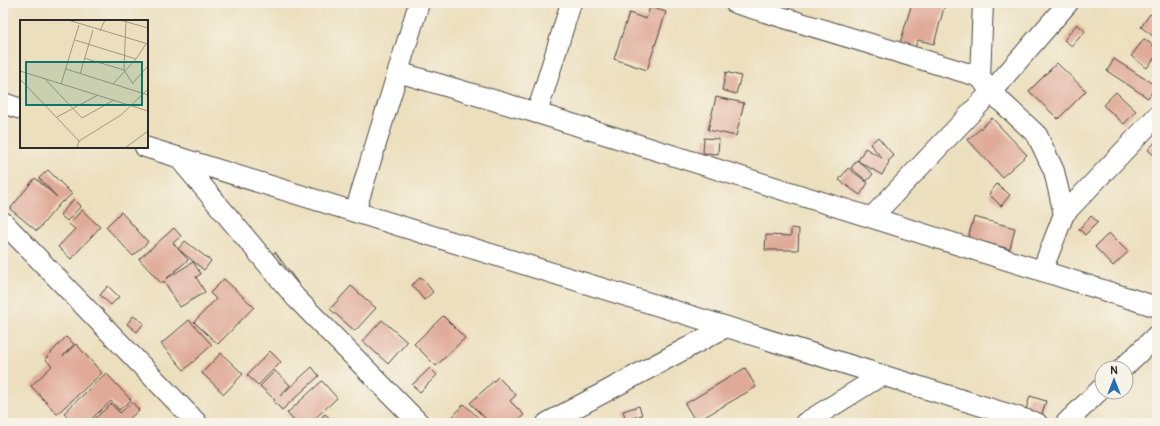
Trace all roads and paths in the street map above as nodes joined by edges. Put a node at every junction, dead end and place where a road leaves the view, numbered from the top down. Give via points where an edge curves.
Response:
1 (419, 3) edge
2 (571, 3) edge
3 (735, 3) edge
4 (983, 3) edge
5 (1068, 3) edge
6 (398, 72) junction
7 (985, 85) junction
8 (3, 103) edge
9 (20, 109) edge
10 (538, 113) junction
11 (1157, 116) edge
12 (148, 148) edge
13 (178, 157) junction
14 (355, 212) junction
15 (1064, 214) junction
16 (872, 217) junction
17 (3, 222) edge
18 (1042, 271) junction
19 (1157, 306) edge
20 (726, 327) junction
21 (1157, 335) edge
22 (1131, 360) edge
23 (882, 375) junction
24 (1094, 396) edge
25 (197, 423) edge
26 (419, 423) edge
27 (546, 423) edge
28 (805, 423) edge
29 (1037, 423) edge
30 (1066, 423) edge

1 - 6 street
2 - 10 street
3 - 7 street
4 - 7 street
5 - 7 street
6 - 10 street
6 - 14 street
7 - 15 street via 1037,135 1054,171
7 - 16 street
8 - 9 street
10 - 16 street
11 - 15 street
12 - 13 street
13 - 14 street
13 - 26 street via 296,298
14 - 20 street
15 - 18 street
16 - 18 street
17 - 25 street
18 - 19 street
20 - 23 street
20 - 27 street
21 - 22 street
23 - 28 street
23 - 29 street
24 - 30 street

